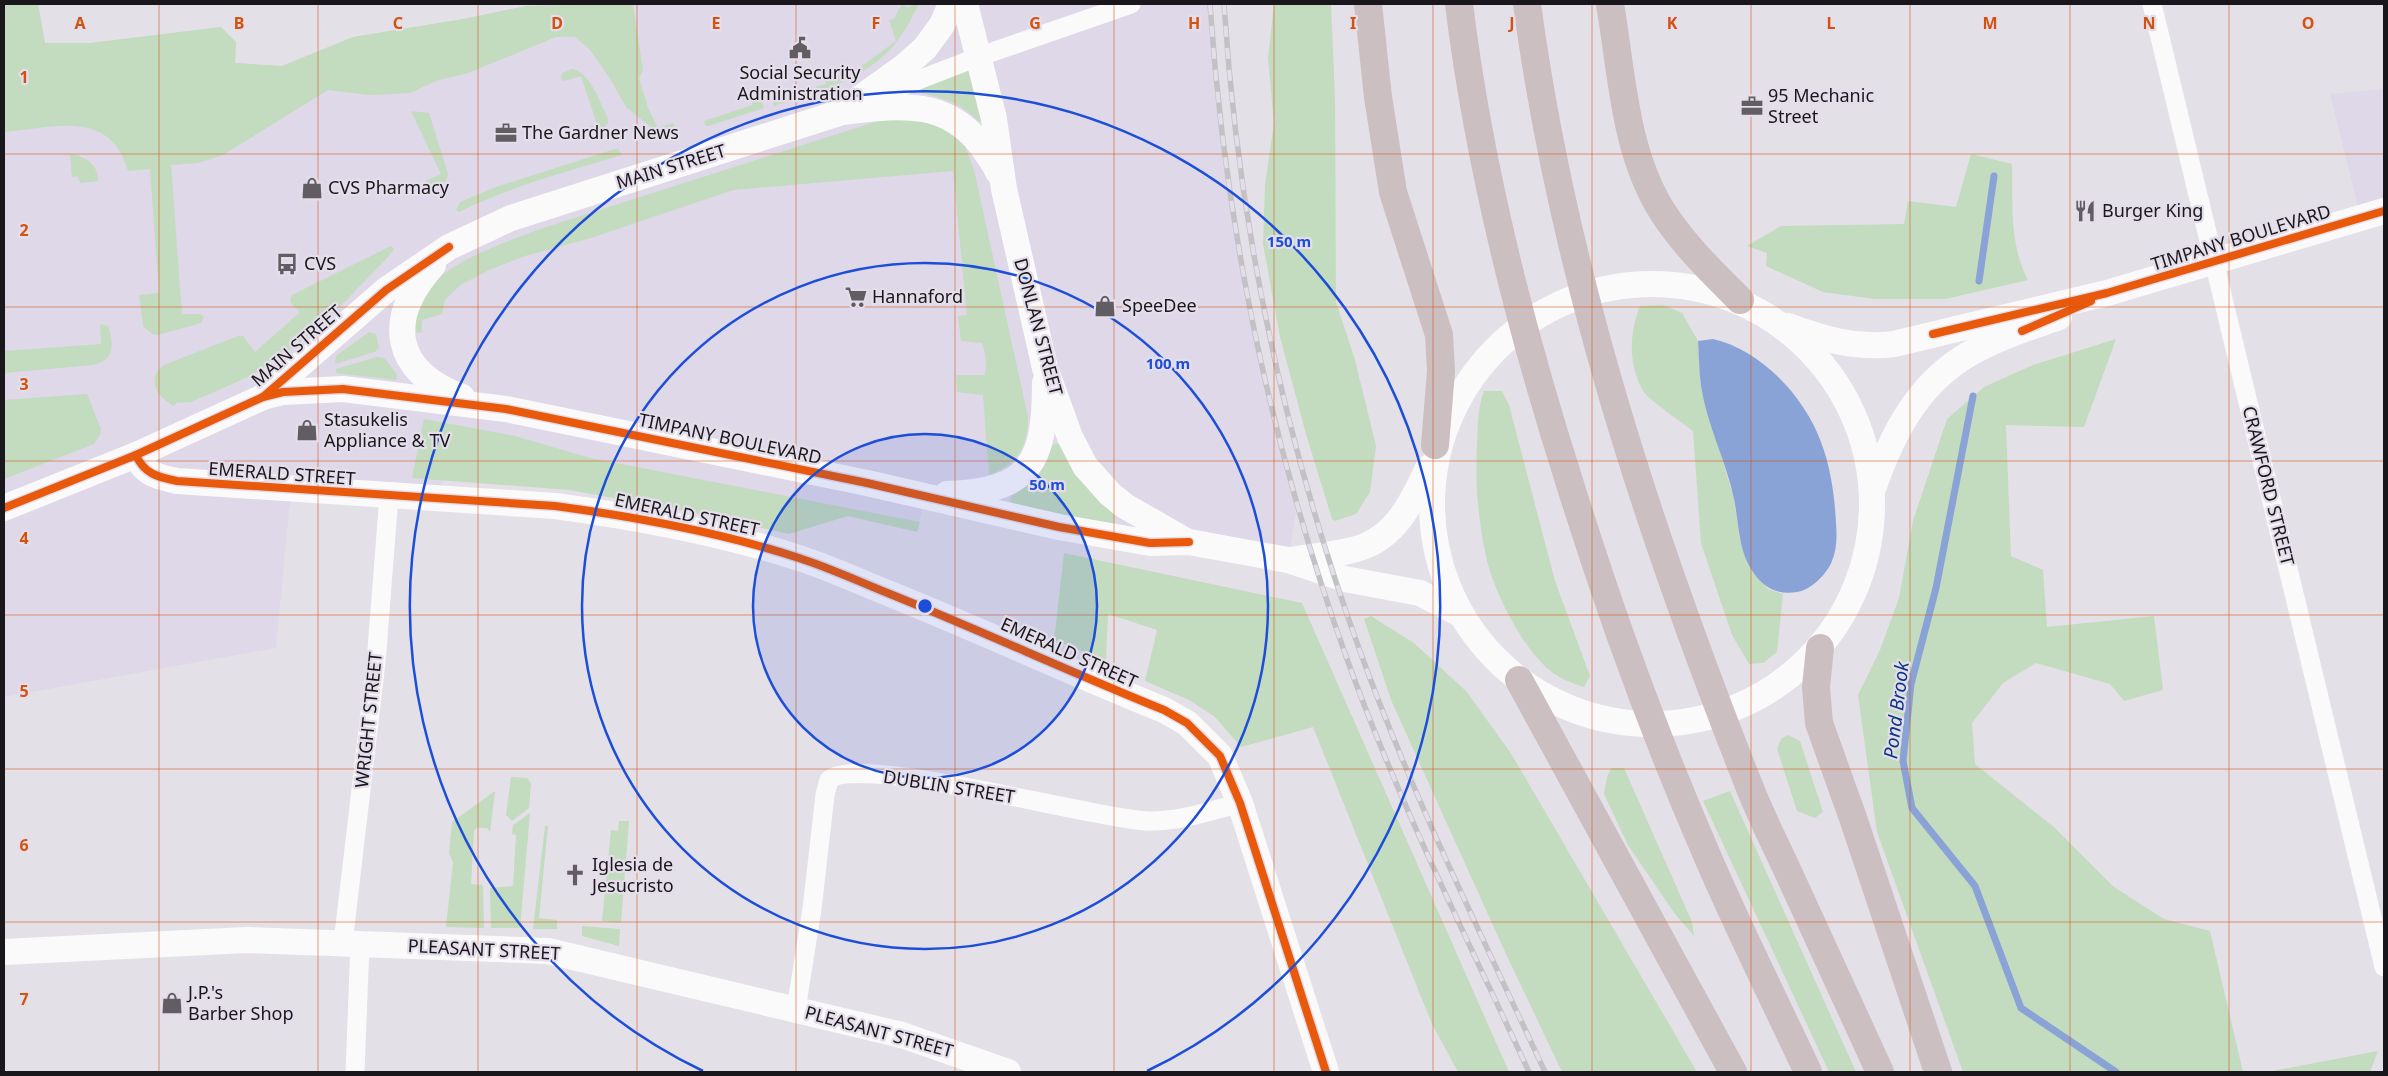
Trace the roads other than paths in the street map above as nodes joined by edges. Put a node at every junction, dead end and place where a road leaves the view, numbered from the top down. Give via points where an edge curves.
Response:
1 (951, 4) edge
2 (965, 4) edge
3 (1131, 4) edge
4 (1368, 4) edge
5 (1460, 4) edge
6 (1527, 4) edge
7 (1610, 4) edge
8 (2152, 4) edge
9 (978, 57) junction
10 (839, 112) junction
11 (1004, 189) junction
12 (2384, 211) edge
13 (449, 247) junction
14 (2214, 262) junction
15 (2107, 293) junction
16 (1740, 300) junction
17 (1778, 323) junction
18 (1045, 368) junction
19 (263, 398) junction
20 (506, 409) junction
21 (1433, 454) junction
22 (136, 455) junction
23 (1874, 486) junction
24 (389, 496) junction
25 (917, 496) junction
26 (4, 508) edge
27 (1188, 542) junction
28 (1288, 560) junction
29 (1462, 615) junction
30 (1820, 648) junction
31 (1519, 680) junction
32 (1240, 804) junction
33 (352, 943) junction
34 (4, 952) edge
35 (2384, 967) edge
36 (796, 1009) junction
37 (993, 1070) edge
38 (355, 1072) edge
39 (1326, 1072) edge
40 (1732, 1072) edge
41 (1808, 1072) edge
42 (1880, 1072) edge
43 (1938, 1072) edge

1 - 10 main road, MAIN STREET via 942,25 925,48
2 - 9 main road
3 - 9 street, MAIN STREET
4 - 21 highway via 1378,97 1394,192 1439,335 1441,371
5 - 41 highway via 1473,98 1504,246 1540,392 1596,568 1688,810
6 - 42 highway via 1567,218 1635,469 1749,786
7 - 16 highway via 1623,89 1636,149 1647,181 1674,228
8 - 14 street, CRAWFORD STREET
9 - 10 street, MAIN STREET
9 - 11 main road, DONLAN STREET via 994,118
10 - 11 main road via 904,106 951,117 984,148 996,166
10 - 13 main road, MAIN STREET via 510,218
11 - 18 main road, DONLAN STREET
12 - 14 main road, TIMPANY BOULEVARD
13 - 19 main road, MAIN STREET via 386,290
13 - 20 main road, MAIN STREET via 418,281 404,312 402,335 406,354 439,389
14 - 15 main road, TIMPANY BOULEVARD
14 - 35 street, CRAWFORD STREET
15 - 17 main road, TIMPANY BOULEVARD via 1886,345 1838,343
15 - 23 main road, TIMPANY BOULEVARD via 2062,316 1983,346 1954,364 1911,407 1893,436
16 - 17 main road, TIMPANY BOULEVARD
16 - 21 main road, TIMPANY BOULEVARD via 1685,287 1642,285 1576,298 1540,315 1485,359 1452,408
17 - 23 main road via 1810,352 1836,386 1855,425
18 - 25 main road via 1042,436 1031,463 1023,471 1004,486 975,493
18 - 27 main road, DONLAN STREET via 1070,437 1093,476 1125,506
19 - 20 main road, TIMPANY BOULEVARD via 290,391 343,389
19 - 22 main road, MAIN STREET
20 - 25 main road, TIMPANY BOULEVARD via 867,482
21 - 28 main road, TIMPANY BOULEVARD via 1408,507 1385,534 1359,549
21 - 29 main road via 1432,513 1438,554
22 - 24 main road, EMERALD STREET via 146,471 177,481
22 - 26 main road, MAIN STREET
23 - 30 main road via 1864,567 1849,602
24 - 32 main road, EMERALD STREET via 505,501 609,514 801,558 1164,710 1187,723 1220,756
24 - 33 street, WRIGHT STREET
25 - 27 main road, TIMPANY BOULEVARD via 1150,543
27 - 28 main road, TIMPANY BOULEVARD
28 - 29 main road, TIMPANY BOULEVARD via 1345,579 1420,593
29 - 31 main road
30 - 31 main road via 1768,690 1743,703 1712,714 1671,721 1602,717 1554,700
30 - 43 highway via 1816,687 1822,733
31 - 40 highway
32 - 36 street, DUBLIN STREET via 1173,820 1146,821 914,778 848,773 835,776 829,780 825,795
32 - 39 main road, EMERALD STREET
33 - 34 main road, PLEASANT STREET via 247,940
33 - 36 main road, PLEASANT STREET via 548,951
33 - 38 street, WRIGHT STREET
36 - 37 main road, PLEASANT STREET via 902,1035

